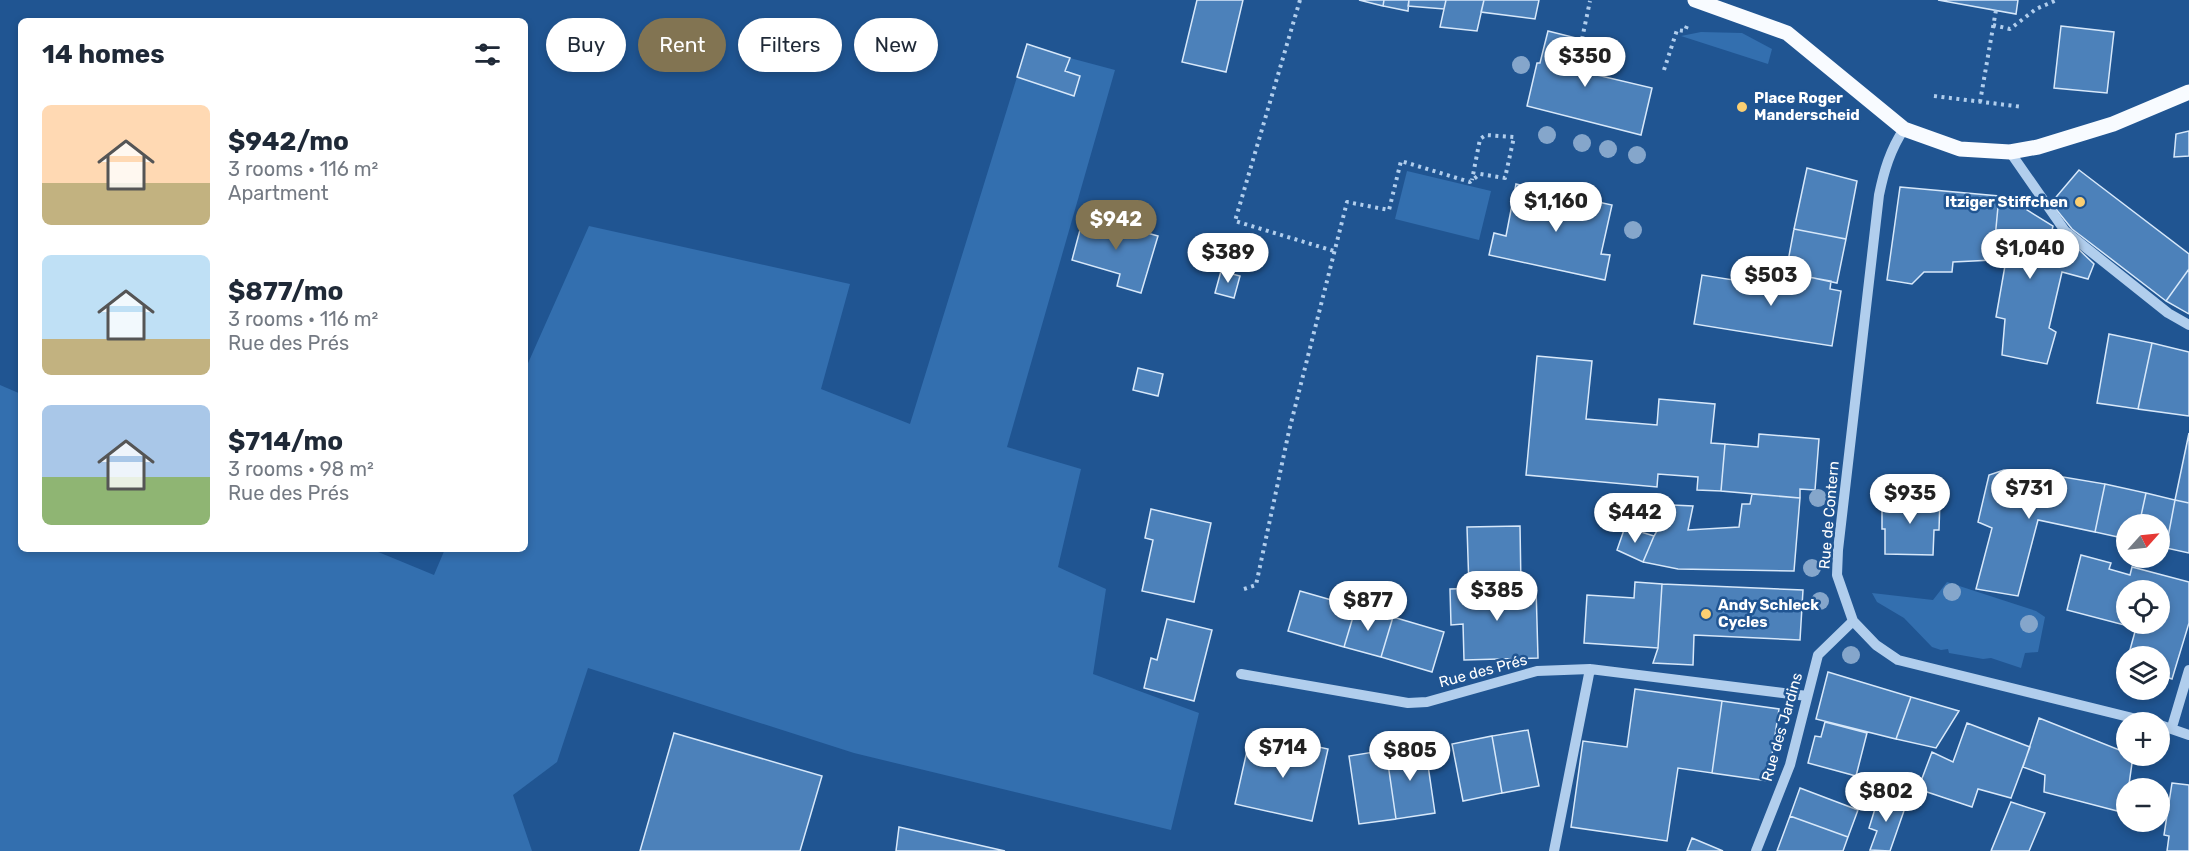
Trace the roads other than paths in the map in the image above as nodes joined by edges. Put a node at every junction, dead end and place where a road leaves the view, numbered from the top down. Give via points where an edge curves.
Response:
1 (1695, 0) edge
2 (2189, 92) edge
3 (1904, 129) junction
4 (2010, 152) junction
5 (2189, 325) edge
6 (1853, 621) junction
7 (1590, 669) junction
8 (2189, 670) edge
9 (1241, 674) dead end
10 (1807, 696) junction
11 (2116, 714) edge
12 (2172, 727) joint
13 (2189, 735) edge
14 (1554, 851) edge
15 (1756, 851) edge

1 - 3 main road via 1786,33
2 - 4 main road via 2113,124
3 - 4 main road via 1960,149
3 - 6 street, Rue de Contern via 1885,168 1880,195 1838,550 1837,575
4 - 5 street via 2066,231 2168,313
6 - 10 street, Rue des Jardins via 1818,655
6 - 11 street, Rue de Contern via 1876,645 1898,660
7 - 9 street, Rue des Prés via 1538,672 1427,702 1408,703
7 - 10 street, Rue des Prés
7 - 14 street
8 - 12 street
10 - 15 street, Rue des Jardins via 1790,765
12 - 13 street

